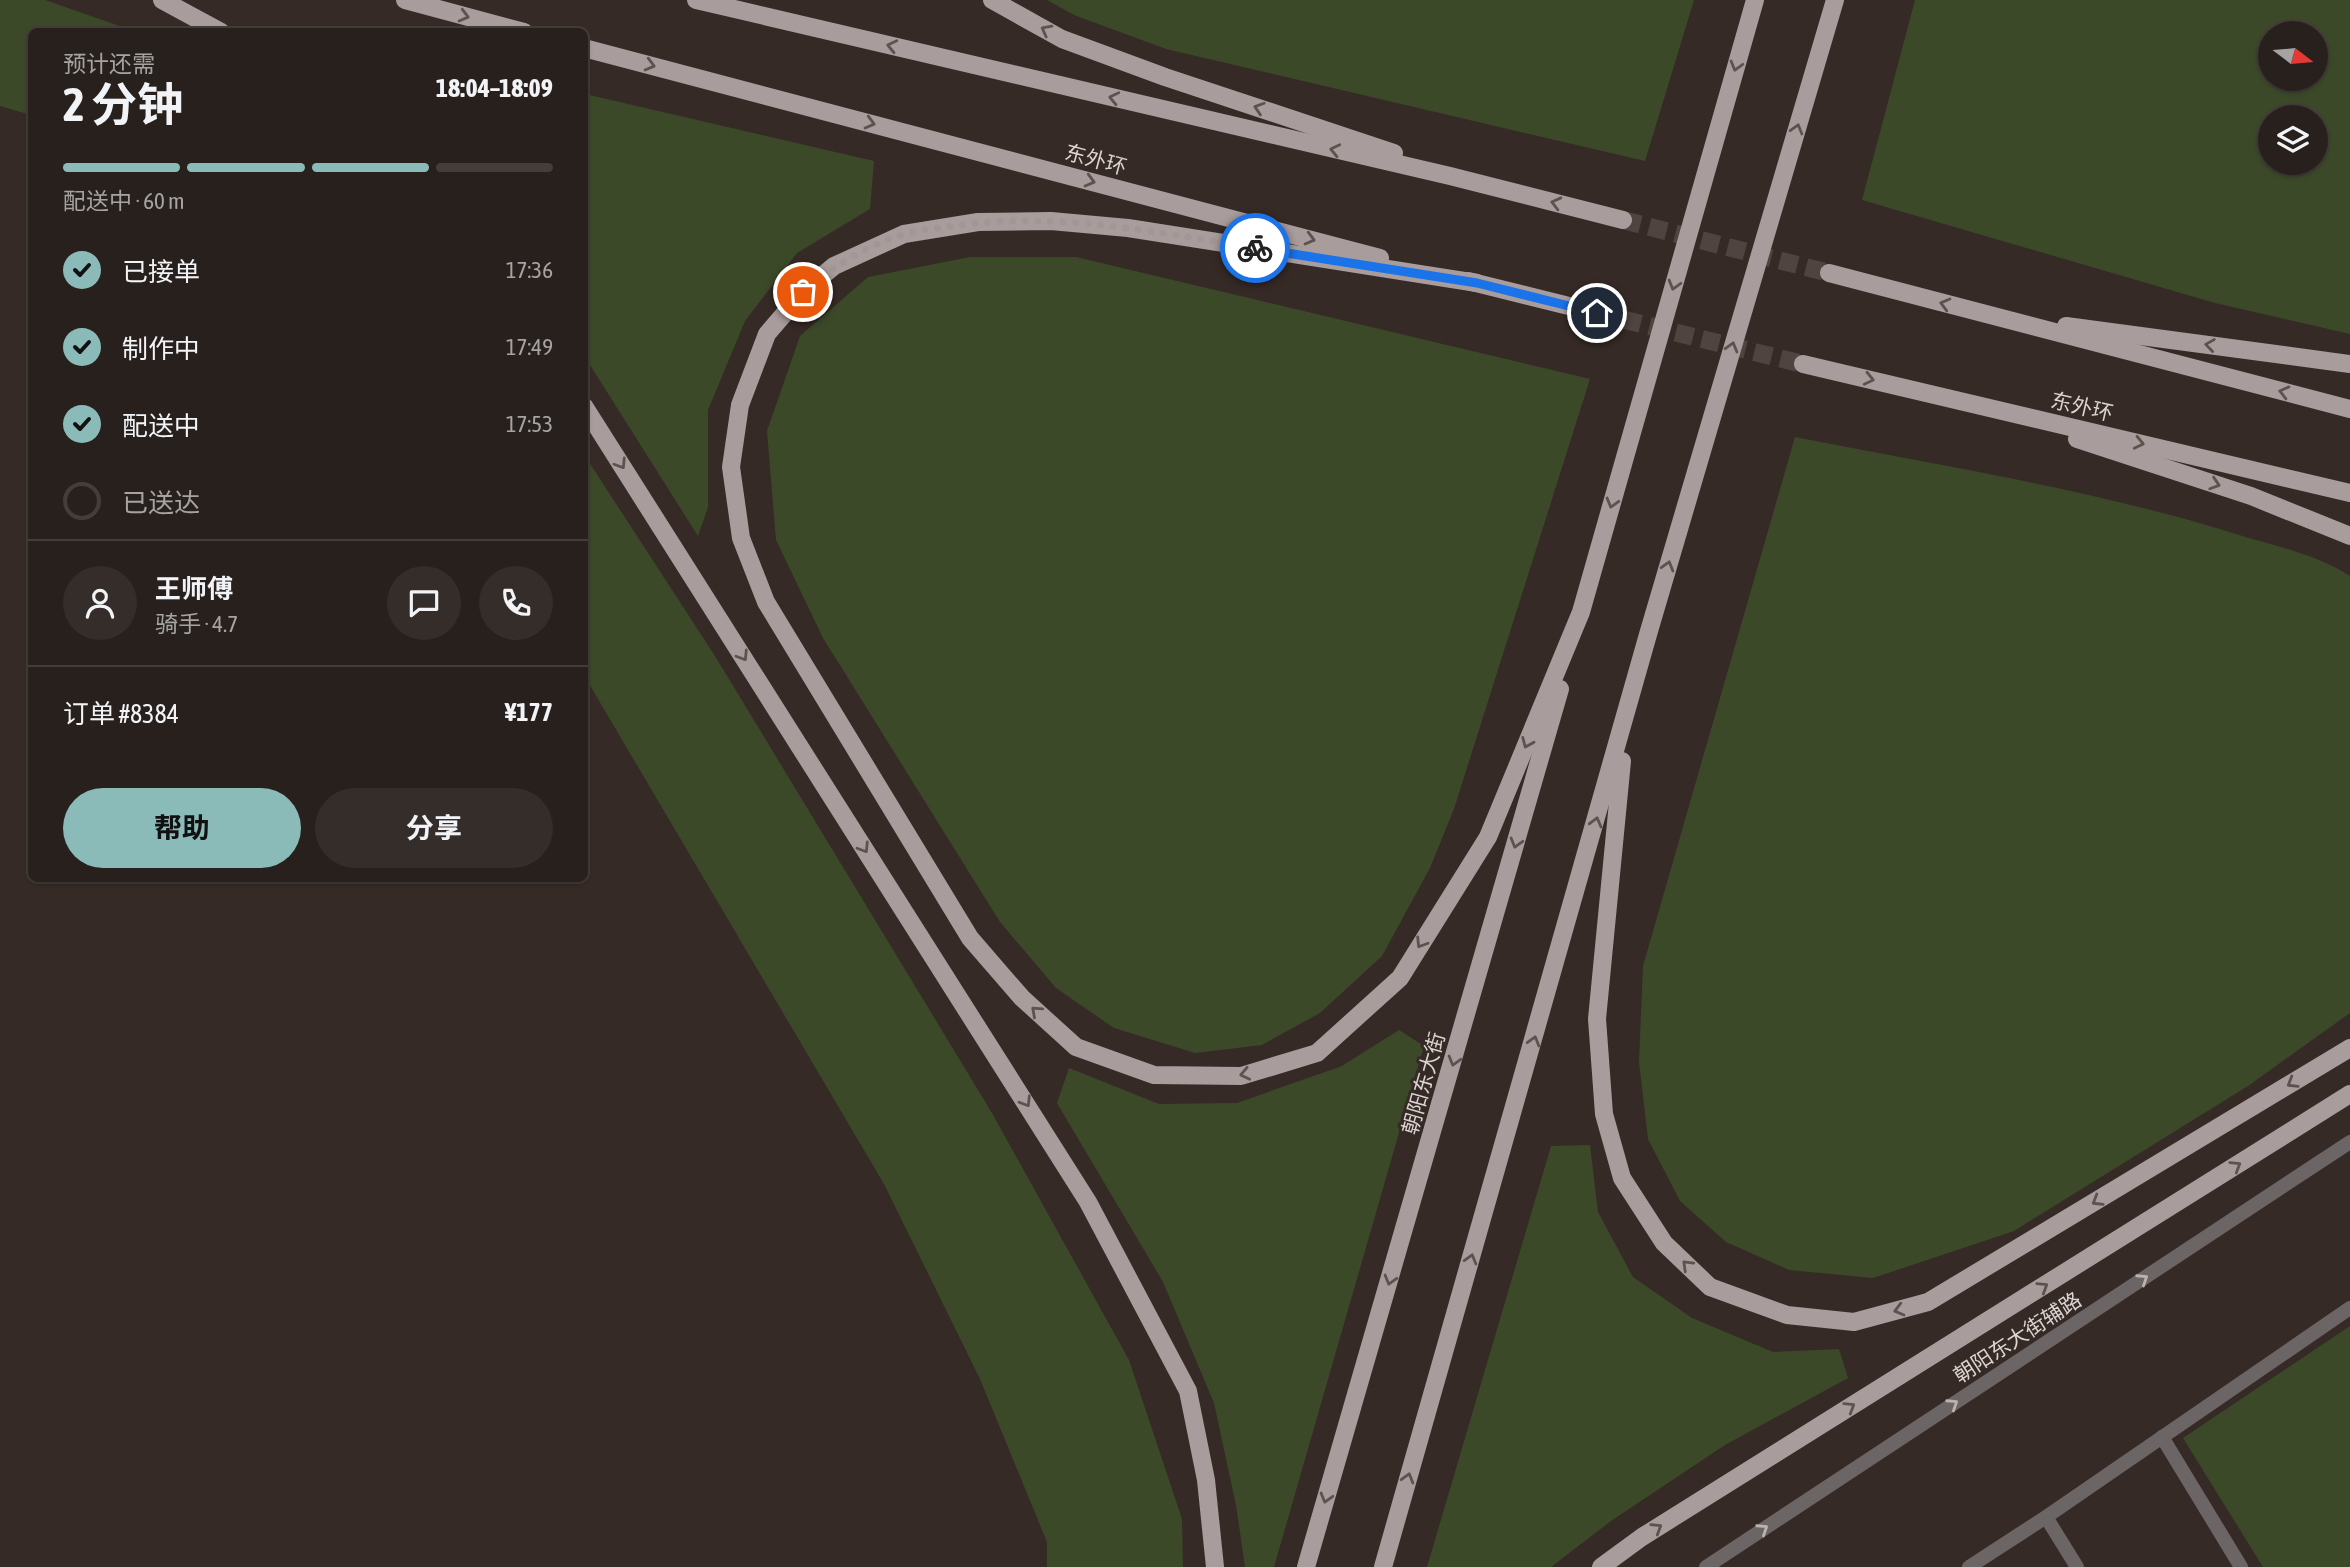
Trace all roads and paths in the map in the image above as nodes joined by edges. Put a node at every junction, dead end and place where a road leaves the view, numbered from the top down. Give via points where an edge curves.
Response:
1 (162, 0) edge
2 (405, 0) edge
3 (696, 0) edge
4 (992, 0) edge
5 (1755, 0) edge
6 (1835, 0) edge
7 (215, 28) edge
8 (509, 28) edge
9 (588, 49) edge
10 (1510, 191) junction
11 (1623, 220) tunnel mouth
12 (1829, 273) tunnel mouth
13 (1477, 283) junction
14 (1597, 313) tunnel mouth
15 (1984, 314) junction
16 (1803, 363) tunnel mouth
17 (2350, 364) edge
18 (1964, 401) junction
19 (2350, 409) edge
20 (588, 412) edge
21 (2350, 493) edge
22 (2350, 536) edge
23 (1581, 612) junction
24 (1626, 712) junction
25 (2350, 1048) edge
26 (2350, 1094) edge
27 (2350, 1142) edge
28 (2350, 1308) edge
29 (2162, 1437) junction
30 (2046, 1517) junction
31 (1215, 1567) edge
32 (1306, 1567) edge
33 (1382, 1567) edge
34 (1601, 1567) edge
35 (1706, 1567) edge
36 (1969, 1567) edge
37 (2077, 1567) edge
38 (2241, 1567) edge

1 - 7 main road
2 -> 8 main road
10 -> 3 main road
10 -> 4 main road via 1164,77 1062,39
5 -> 23 main road
24 -> 6 main road
9 -> 13 main road, 东外环
11 -> 10 main road
15 -> 12 main road
13 - 14 main road, 东外环
23 -> 13 main road via 1488,837 1400,978 1317,1052 1241,1076 1154,1076 1076,1046 1022,998 970,938 766,602 741,538 731,467 740,405 767,334 803,292 834,266 904,234 978,222 1064,222
17 -> 15 main road
19 -> 15 main road
16 -> 18 main road, 东外环
18 -> 21 main road, 东外环
18 -> 22 main road via 2251,496
20 -> 31 main road via 1088,1202 1127,1272 1188,1391 1206,1480
23 -> 32 main road, 朝阳东大街
25 -> 24 main road via 1928,1302 1854,1322 1787,1315 1710,1287 1664,1243 1622,1178 1604,1114 1597,1019
33 -> 24 main road
34 -> 26 main road
35 -> 27 street, 朝阳东大街辅路
28 - 29 street
29 - 30 street
29 - 38 street
30 - 36 street
30 - 37 street

